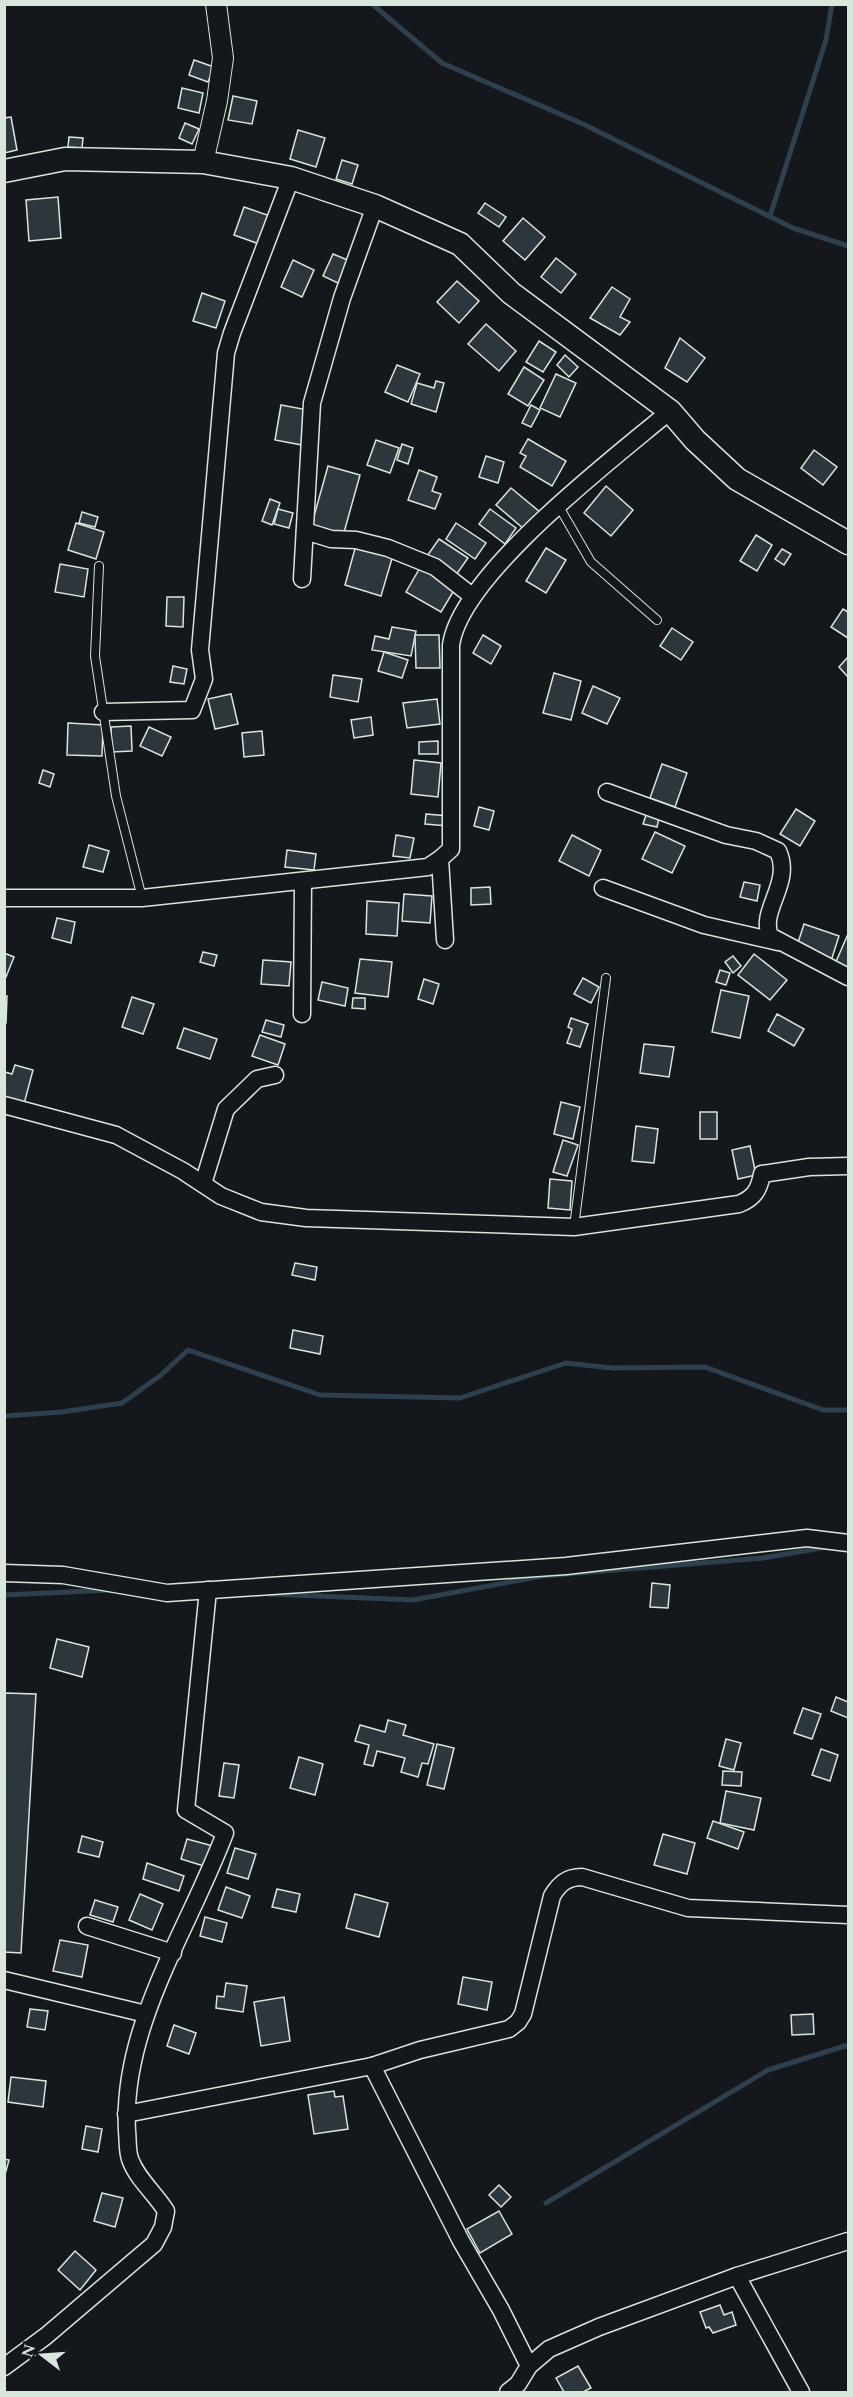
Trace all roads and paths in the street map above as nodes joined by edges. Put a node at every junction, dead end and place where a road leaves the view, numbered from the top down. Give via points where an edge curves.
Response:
1 (216, 4) edge
2 (202, 162) junction
3 (4, 171) edge
4 (291, 178) junction
5 (375, 206) junction
6 (670, 411) junction
7 (558, 505) junction
8 (305, 531) junction
9 (849, 543) edge
10 (99, 566) dead end
11 (302, 579) dead end
12 (472, 596) junction
13 (657, 620) dead end
14 (103, 712) junction
15 (608, 792) dead end
16 (440, 859) junction
17 (303, 881) junction
18 (603, 888) dead end
19 (4, 898) edge
20 (142, 898) junction
21 (445, 940) dead end
22 (778, 942) junction
23 (849, 977) edge
24 (606, 978) dead end
25 (302, 1014) dead end
26 (275, 1075) dead end
27 (4, 1105) edge
28 (849, 1166) edge
29 (203, 1184) junction
30 (574, 1227) junction
31 (849, 1543) edge
32 (4, 1573) edge
33 (208, 1590) junction
34 (849, 1915) edge
35 (87, 1926) dead end
36 (173, 1953) junction
37 (4, 1980) edge
38 (146, 2014) junction
39 (372, 2066) junction
40 (126, 2114) junction
41 (849, 2241) edge
42 (737, 2276) junction
43 (529, 2366) junction
44 (4, 2367) edge
45 (508, 2392) edge
46 (801, 2392) edge

1 - 2 street via 223,58
2 - 3 main road via 65,159
2 - 4 main road
4 - 5 main road
4 - 14 street via 226,353 200,650 204,680 192,710
5 - 6 main road via 460,244 511,293
5 - 8 street via 342,298 312,403
6 - 7 street
6 - 9 main road via 737,479
7 - 12 street
7 - 13 lane via 591,562
8 - 11 street
8 - 12 street via 388,548 435,567
10 - 14 lane via 95,656
12 - 16 street via 453,630 451,645 452,830 451,849
14 - 20 lane via 116,796
15 - 22 street via 778,851 782,878 767,924 770,936
16 - 17 street via 428,867
16 - 21 street
17 - 20 street
17 - 25 street
18 - 22 street via 704,925
19 - 20 street
22 - 23 street
24 - 30 lane
26 - 29 street via 257,1079 226,1109
27 - 29 street via 116,1135
28 - 30 street via 762,1174 759,1188 750,1200 739,1204
29 - 30 street via 261,1212 306,1218
31 - 33 street via 807,1538 566,1566
32 - 33 street via 63,1575 167,1593
33 - 36 street via 186,1810 225,1833
34 - 39 street via 688,1908 574,1877 559,1885 552,1896 518,2022
35 - 36 street
36 - 38 street
37 - 38 street
38 - 40 street via 132,2063
39 - 40 street
39 - 43 street
40 - 44 street via 129,2156 137,2175 166,2211 163,2227 154,2244
41 - 42 street
42 - 43 street via 599,2327 549,2349
42 - 46 street
43 - 45 street

